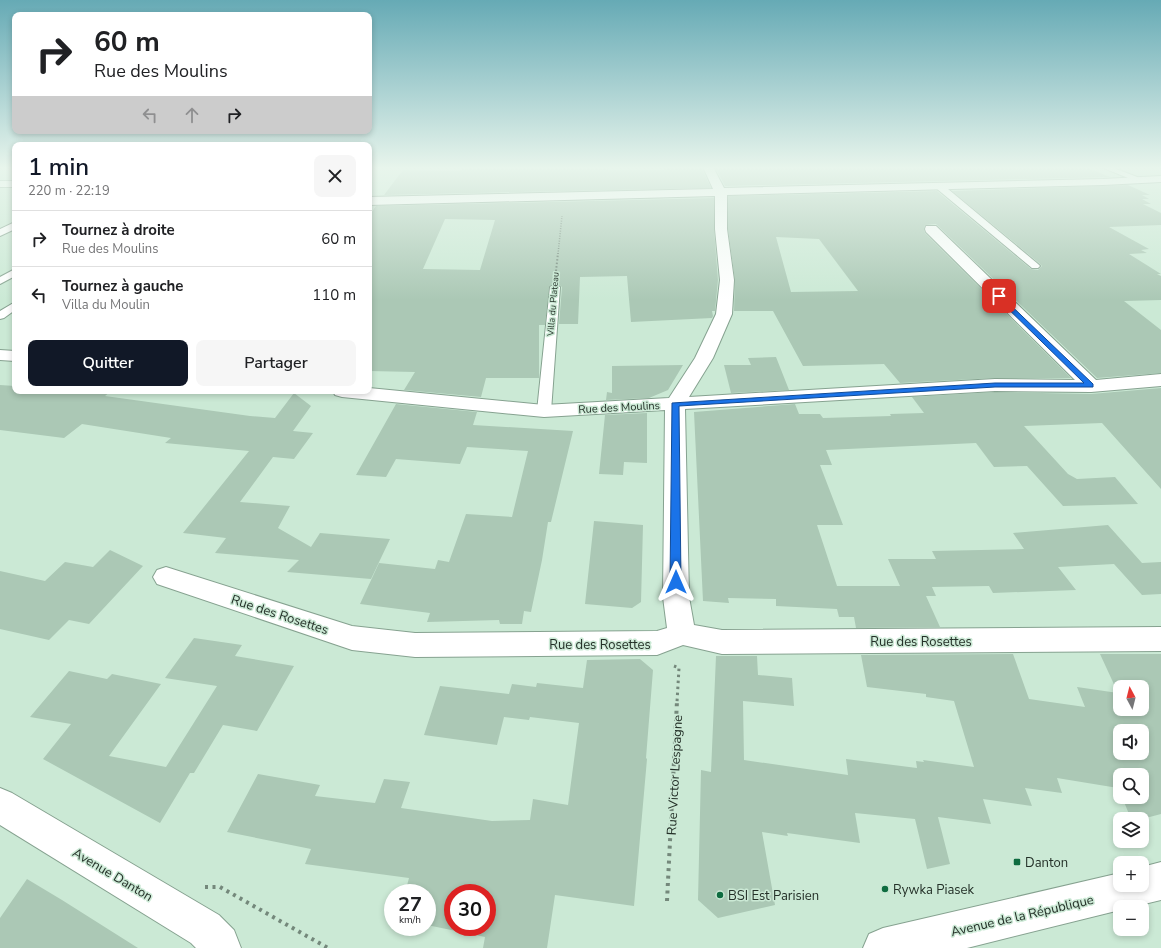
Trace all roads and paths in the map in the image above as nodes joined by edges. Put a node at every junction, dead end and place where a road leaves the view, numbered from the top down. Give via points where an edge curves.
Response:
1 (562, 211) edge
2 (721, 211) edge
3 (969, 211) edge
4 (12, 227) edge
5 (931, 229) dead end
6 (0, 233) edge
7 (1035, 266) dead end
8 (12, 274) edge
9 (0, 281) edge
10 (554, 287) joint
11 (12, 308) edge
12 (0, 316) edge
13 (0, 354) edge
14 (12, 356) edge
15 (1161, 380) edge
16 (1090, 386) junction
17 (372, 394) edge
18 (675, 404) junction
19 (544, 411) junction
20 (166, 576) dead end
21 (682, 634) junction
22 (1161, 639) edge
23 (667, 664) dead end
24 (0, 805) edge
25 (1161, 881) edge
26 (198, 887) dead end
27 (667, 901) dead end
28 (221, 948) edge
29 (328, 948) edge
30 (883, 948) edge

1 - 10 path, Villa du Plateau
2 - 18 street via 727,280 724,314 704,358
3 - 7 lane
4 - 6 lane
5 - 16 street
8 - 9 lane
10 - 19 lane, Villa du Plateau
11 - 12 lane
13 - 14 street
15 - 16 street, Rue des Moulins
16 - 18 street, Rue des Moulins via 995,385
17 - 19 street, Rue des Moulins
18 - 19 street, Rue des Moulins
18 - 21 street via 676,597
20 - 21 street, Rue des Rosettes via 352,638 416,645 657,644
21 - 22 street, Rue des Rosettes via 722,642
23 - 27 path, Rue Victor Lespagne via 680,668
24 - 28 street, Avenue Danton via 204,929
25 - 30 street, Avenue de la République
26 - 29 path via 220,887

